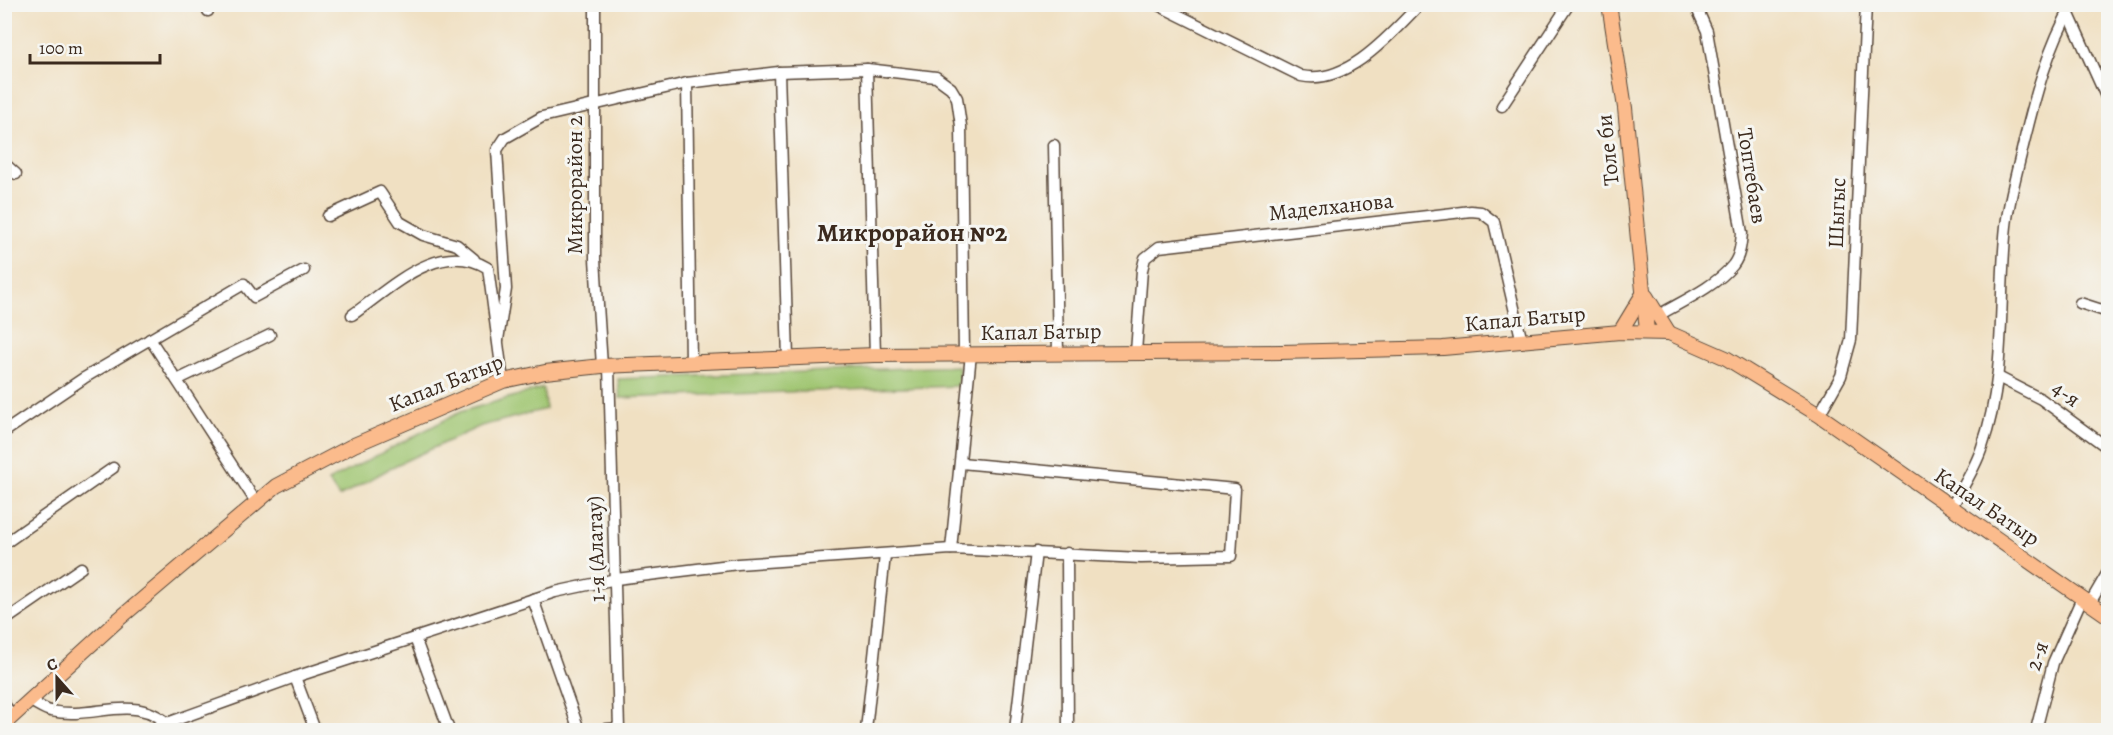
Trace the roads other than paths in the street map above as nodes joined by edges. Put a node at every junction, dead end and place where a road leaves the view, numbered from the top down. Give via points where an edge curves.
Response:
1 (595, 4) edge
2 (1156, 4) edge
3 (1420, 4) edge
4 (1569, 4) edge
5 (1610, 4) edge
6 (1695, 4) edge
7 (1866, 4) edge
8 (2070, 8) edge
9 (867, 69) junction
10 (779, 72) junction
11 (687, 83) junction
12 (2109, 101) edge
13 (594, 106) junction
14 (1502, 106) dead end
15 (1054, 145) dead end
16 (4, 163) edge
17 (16, 174) dead end
18 (328, 216) dead end
19 (474, 259) junction
20 (304, 270) dead end
21 (1644, 292) junction
22 (2080, 303) dead end
23 (2109, 312) edge
24 (352, 315) dead end
25 (1657, 316) junction
26 (1647, 331) junction
27 (1620, 332) junction
28 (1669, 333) junction
29 (270, 335) dead end
30 (150, 339) junction
31 (498, 340) junction
32 (1522, 342) junction
33 (1136, 352) junction
34 (1058, 353) junction
35 (967, 354) junction
36 (875, 355) junction
37 (788, 358) junction
38 (691, 362) junction
39 (606, 366) junction
40 (1998, 377) junction
41 (177, 381) junction
42 (503, 381) junction
43 (1819, 415) junction
44 (4, 432) edge
45 (2109, 448) edge
46 (961, 463) junction
47 (113, 468) dead end
48 (256, 502) junction
49 (1951, 508) junction
50 (4, 544) edge
51 (951, 549) junction
52 (1036, 552) junction
53 (1067, 553) junction
54 (885, 555) junction
55 (81, 568) dead end
56 (2109, 572) edge
57 (616, 579) junction
58 (532, 599) junction
59 (2086, 601) junction
60 (2109, 616) edge
61 (4, 621) edge
62 (416, 638) junction
63 (295, 677) junction
64 (30, 700) junction
65 (4, 704) edge
66 (9, 721) edge
67 (171, 727) edge
68 (619, 729) edge
69 (148, 730) edge
70 (315, 730) edge
71 (449, 730) edge
72 (579, 730) edge
73 (597, 730) edge
74 (866, 730) edge
75 (1015, 730) edge
76 (1068, 730) edge
77 (2036, 730) edge

1 - 13 street, Микрорайон 2
2 - 3 street via 1301,76 1316,79 1332,75 1377,48
4 - 14 street
5 - 21 main road, Толе би
6 - 25 street, Топтебаев via 1707,31 1719,96 1742,233 1740,252 1734,265 1718,279
7 - 43 street, Шыгыс via 1851,340 1841,376
8 - 12 street
8 - 40 street via 2039,80 2012,193 2006,225
9 - 10 street
9 - 35 street via 936,77 957,98
9 - 36 street
10 - 11 street
10 - 37 street
11 - 13 street
11 - 38 street
13 - 31 street via 542,117 505,138 497,150 506,289
13 - 39 street, Микрорайон 2 via 595,259
15 - 34 street
16 - 17 street
18 - 19 street via 380,192 400,222 423,235 457,245
19 - 24 street via 449,257 427,263
19 - 31 street via 488,268
20 - 30 street via 254,297 244,284
21 - 25 main road
21 - 26 main road, Толе би
21 - 27 main road
22 - 23 street
25 - 28 main road
26 - 27 main road, Капал Батыр
26 - 28 main road, Капал Батыр
27 - 32 main road, Капал Батыр
28 - 43 main road, Капал Батыр via 1726,358
29 - 41 street
30 - 41 street
30 - 44 street
31 - 42 street
32 - 33 main road, Капал Батыр via 1293,352
32 - 33 street, Маделханова via 1494,222 1481,212 1471,211 1158,248 1145,258 1142,270
33 - 34 main road, Капал Батыр
34 - 35 main road, Капал Батыр
35 - 36 main road, Капал Батыр
35 - 46 street
36 - 37 main road, Капал Батыр
37 - 38 main road, Капал Батыр
38 - 39 main road, Капал Батыр
39 - 42 main road, Капал Батыр
39 - 57 street, 1-я (Алатау)
40 - 45 street, 4-я via 2041,399
40 - 49 street via 1982,447
41 - 48 street
42 - 48 main road, Капал Батыр via 354,445 276,486
43 - 49 main road, Капал Батыр
46 - 51 street
46 - 53 street via 1235,489 1231,556 1141,558
47 - 50 street
48 - 64 main road, Капал Батыр
49 - 59 main road, Капал Батыр
51 - 52 street
51 - 54 street
52 - 53 street
52 - 75 street
53 - 76 street
54 - 57 street via 738,564
54 - 74 street
55 - 61 street
56 - 59 street, 2-я
57 - 58 street
57 - 68 street, 1-я (Алатау)
58 - 62 street
58 - 72 street
59 - 60 main road, Капал Батыр
59 - 77 street, 2-я via 2053,663
62 - 63 street
62 - 71 street
63 - 67 street
63 - 70 street
64 - 66 main road, Капал Батыр
64 - 67 street via 50,711 128,707 147,711
65 - 66 street
67 - 69 street
68 - 73 street

